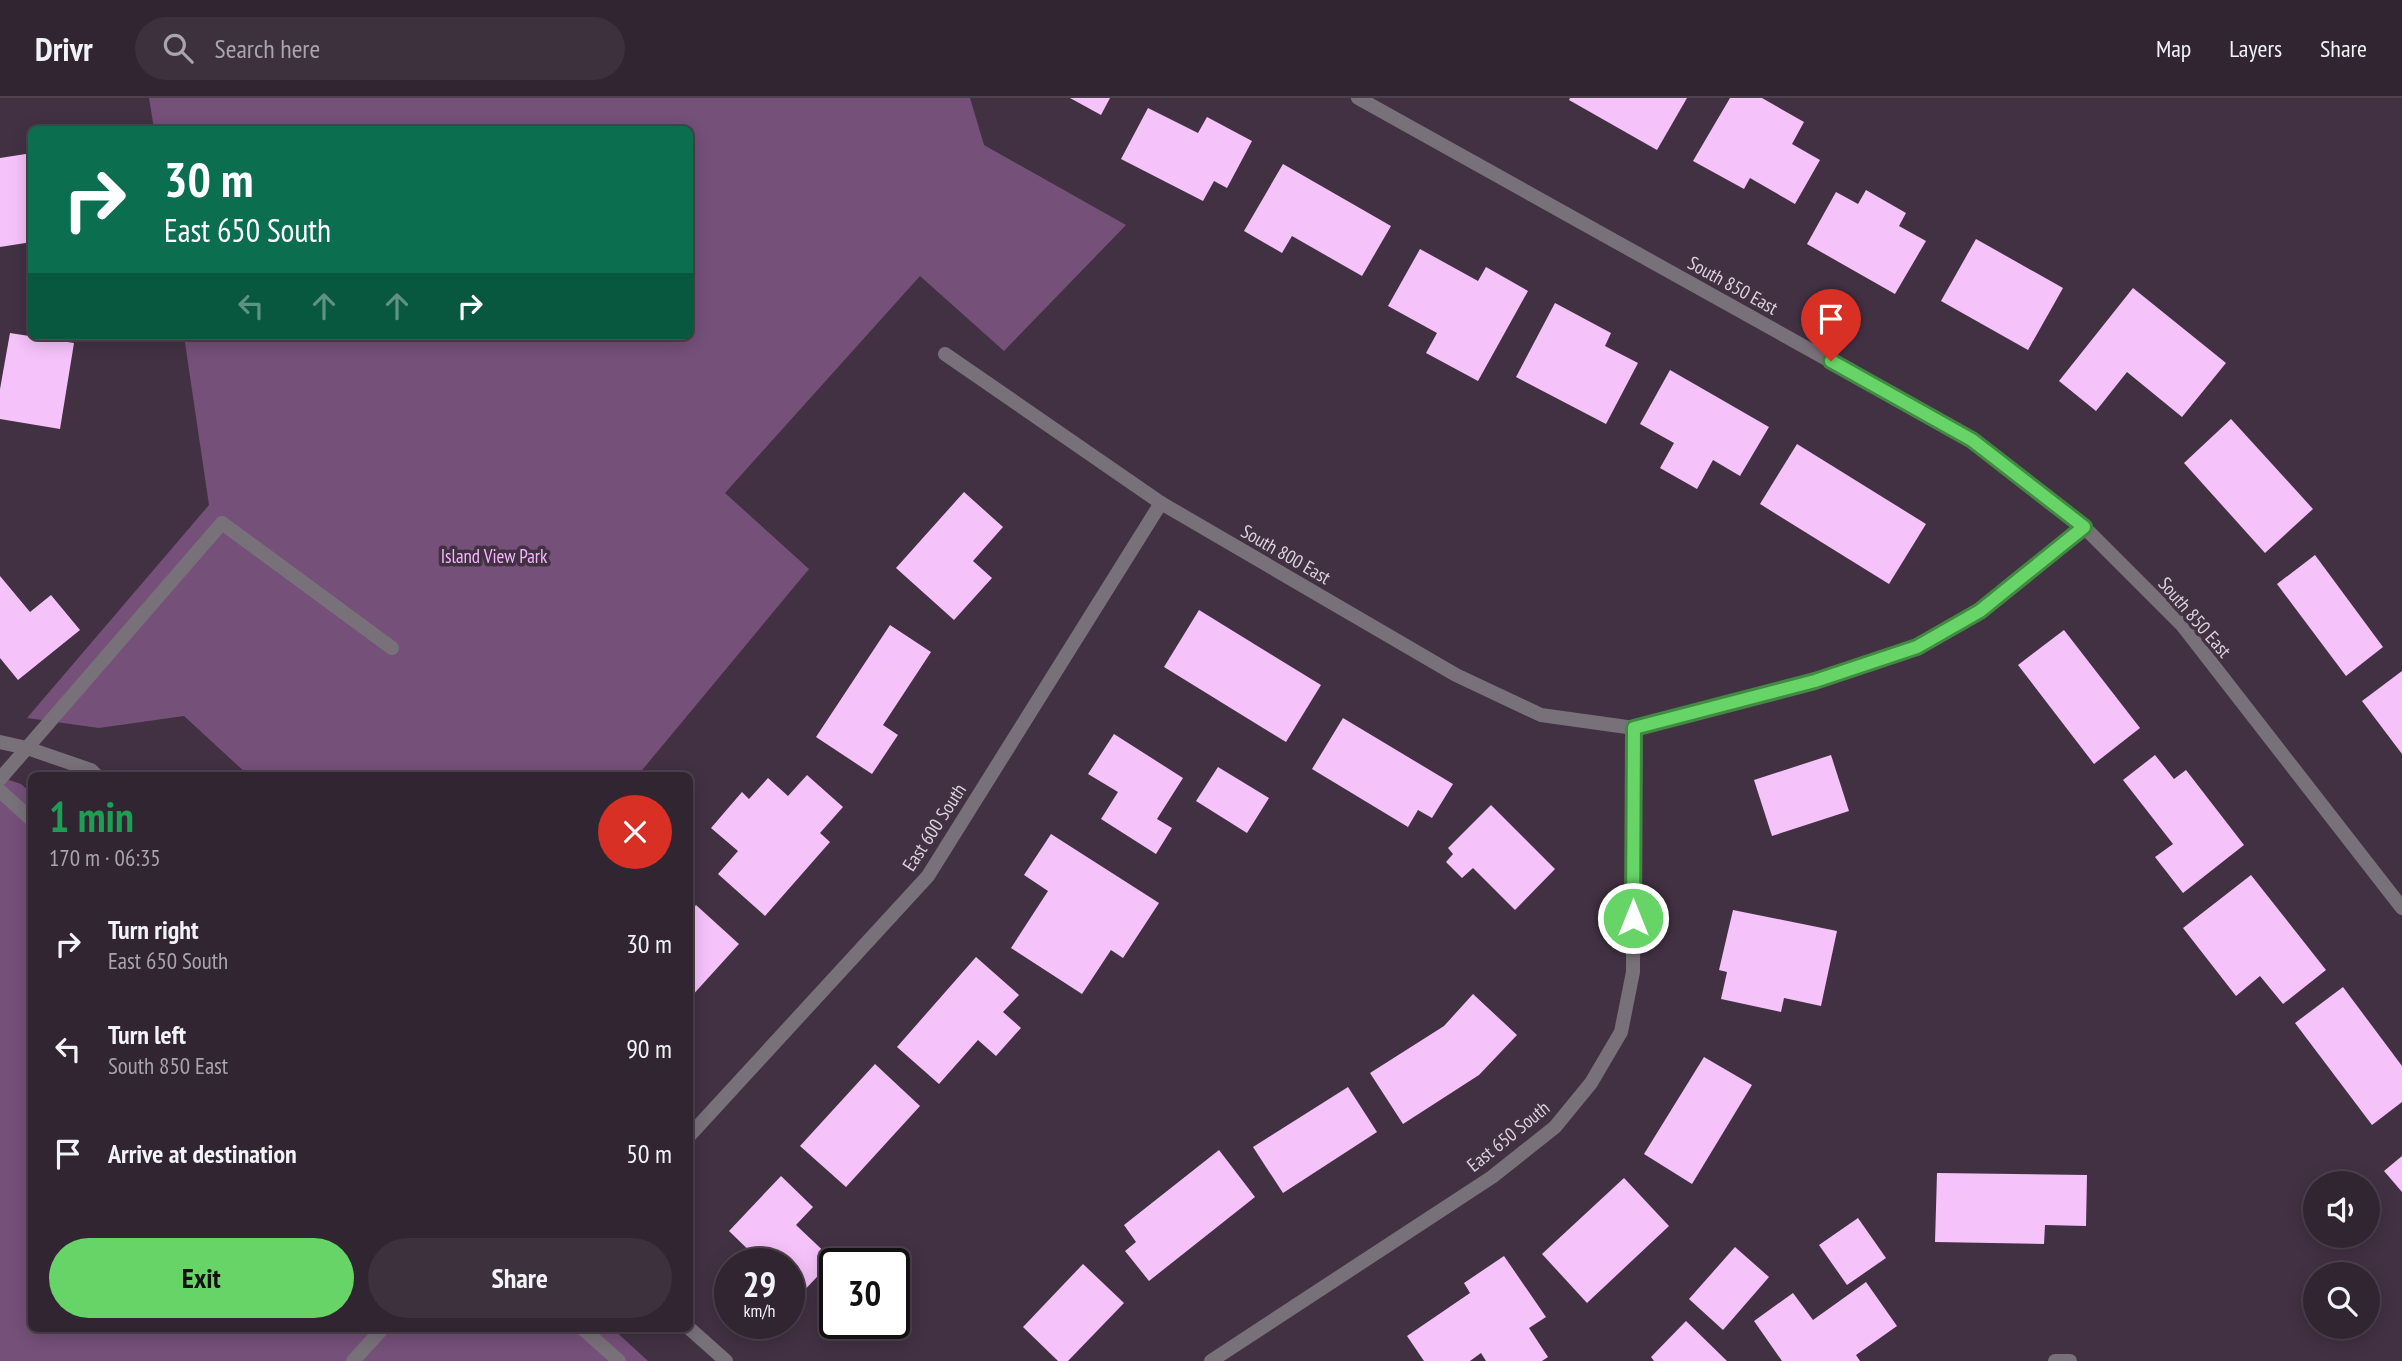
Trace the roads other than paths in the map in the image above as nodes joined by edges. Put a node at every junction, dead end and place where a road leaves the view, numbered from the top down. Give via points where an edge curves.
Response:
1 (1358, 98) edge
2 (945, 354) dead end
3 (1161, 503) junction
4 (2084, 527) junction
5 (392, 648) dead end
6 (1634, 728) junction
7 (0, 742) edge
8 (27, 748) junction
9 (93, 772) edge
10 (0, 779) edge
11 (0, 791) edge
12 (28, 816) edge
13 (2402, 908) edge
14 (693, 1132) edge
15 (379, 1332) edge
16 (587, 1332) edge
17 (693, 1332) edge
18 (353, 1361) edge
19 (619, 1361) edge
20 (726, 1361) edge
21 (1210, 1361) edge

1 - 4 street, South 850 East via 1972,440
2 - 3 street, South 800 East
3 - 6 street, South 800 East via 1468,681 1541,715
3 - 14 street, East 600 South via 928,876
4 - 6 street via 1980,611 1917,647 1815,681
4 - 13 street, South 850 East via 2182,625
5 - 8 street via 222,523
6 - 21 street, East 650 South via 1633,972 1621,1032 1591,1083 1555,1127 1492,1177
7 - 8 street
8 - 9 street
8 - 10 street
11 - 12 street
15 - 18 street
16 - 19 street
17 - 20 street

